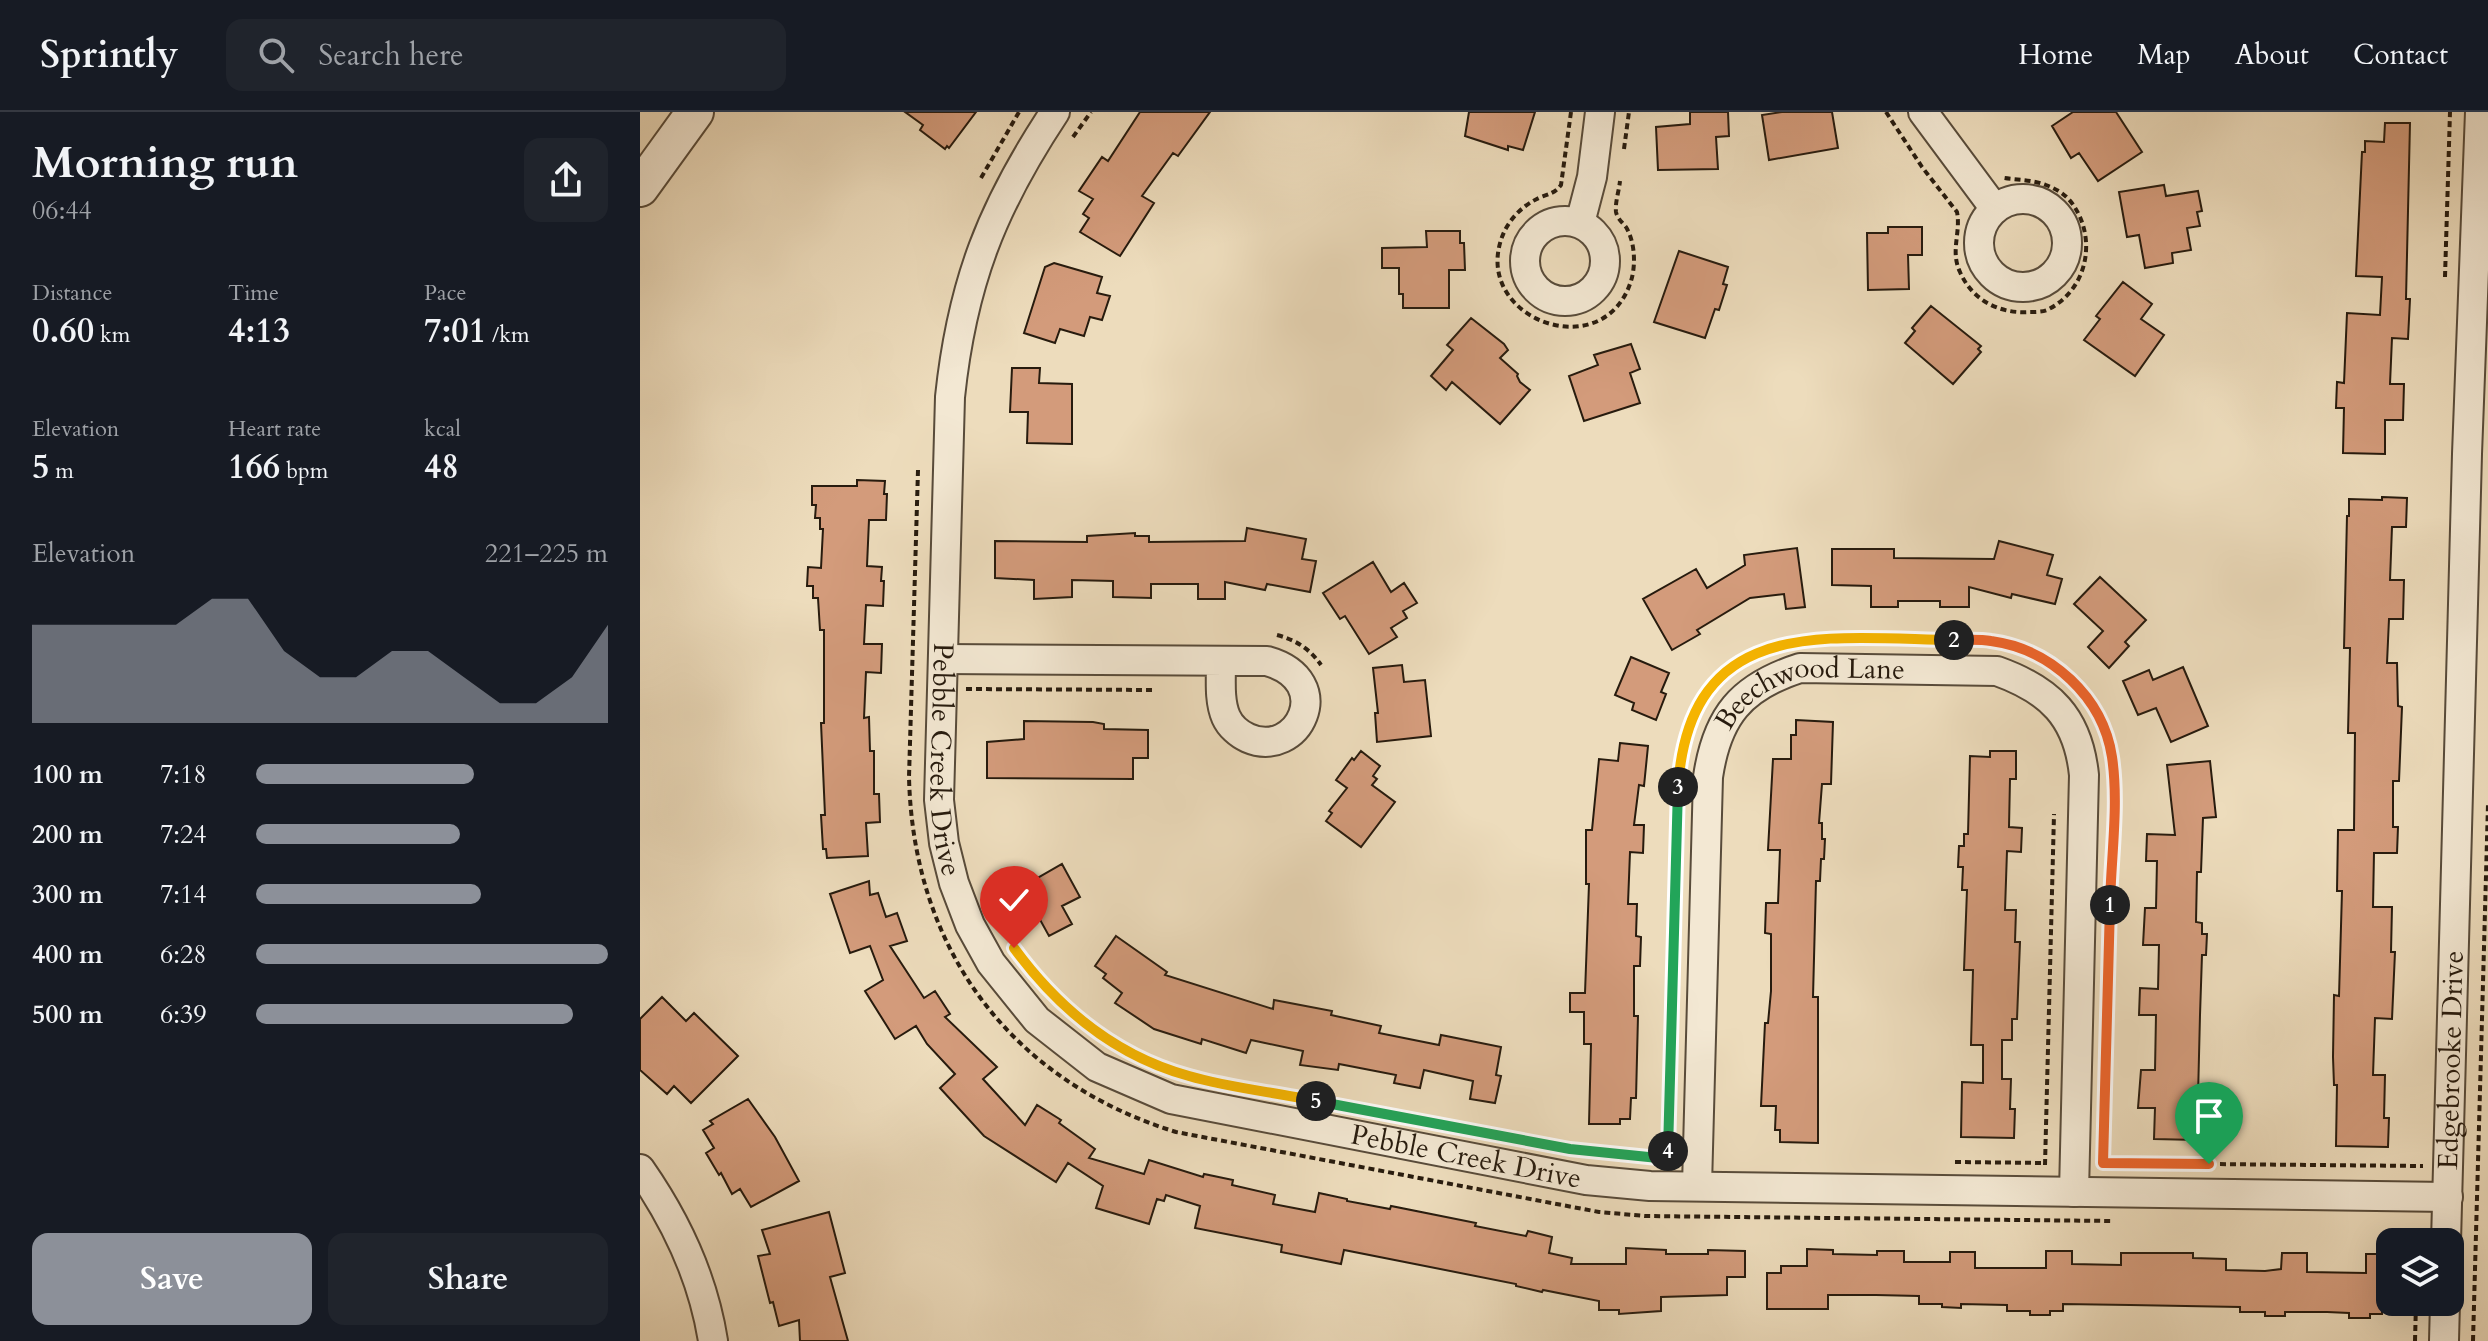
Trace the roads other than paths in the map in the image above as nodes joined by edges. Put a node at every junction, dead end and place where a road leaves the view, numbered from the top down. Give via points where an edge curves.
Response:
1 (695, 112) edge
2 (1055, 112) edge
3 (1600, 112) edge
4 (1923, 112) edge
5 (2480, 112) edge
6 (640, 188) edge
7 (1995, 209) dead end
8 (1580, 223) dead end
9 (943, 659) junction
10 (1221, 662) dead end
11 (640, 1169) edge
12 (1697, 1186) junction
13 (2074, 1192) junction
14 (2448, 1197) junction
15 (2447, 1228) edge
16 (2445, 1316) edge
17 (713, 1341) edge
18 (2444, 1341) edge

1 - 6 street
2 - 9 street, Pebble Creek Drive via 1003,199 962,314 950,397
3 - 8 street
4 - 7 street
5 - 14 street, Edgebrooke Drive
9 - 10 street
9 - 12 street, Pebble Creek Drive via 939,800 954,883 970,925 1013,993 1037,1020 1097,1067 1171,1099 1586,1180
11 - 17 street via 679,1231
12 - 13 street, Pebble Creek Drive
12 - 13 street, Beechwood Lane via 1708,777 1721,725 1752,692 1800,668 1997,671 2046,695 2075,733 2082,753
13 - 14 street, Pebble Creek Drive
14 - 15 street, Edgebrooke Drive
16 - 18 street

